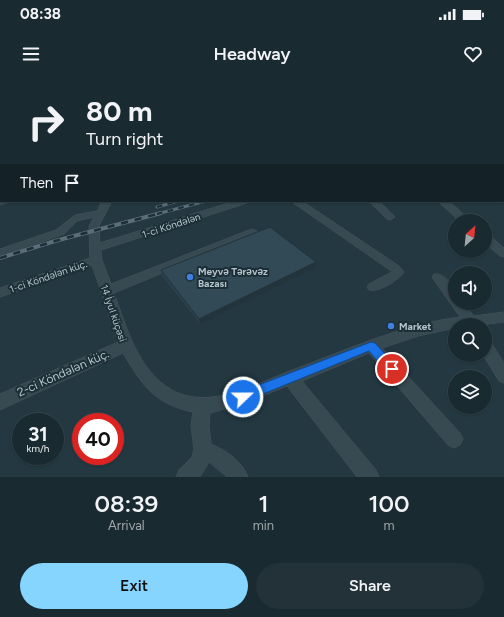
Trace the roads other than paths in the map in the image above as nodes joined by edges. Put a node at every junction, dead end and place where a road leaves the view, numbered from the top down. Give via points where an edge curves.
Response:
1 (241, 202) edge
2 (297, 202) edge
3 (375, 202) edge
4 (444, 202) edge
5 (104, 207) edge
6 (458, 214) edge
7 (390, 217) dead end
8 (253, 232) edge
9 (492, 243) edge
10 (0, 253) edge
11 (504, 253) edge
12 (97, 254) junction
13 (438, 277) dead end
14 (373, 287) dead end
15 (106, 291) junction
16 (448, 291) edge
17 (0, 293) edge
18 (504, 317) edge
19 (492, 319) edge
20 (448, 326) edge
21 (126, 345) junction
22 (371, 346) junction
23 (492, 356) edge
24 (504, 376) edge
25 (290, 378) junction
26 (0, 402) edge
27 (202, 406) junction
28 (454, 440) dead end
29 (203, 449) junction
30 (186, 477) edge
31 (238, 477) edge
32 (370, 477) edge

1 - 12 street, 1-ci Köndələn
2 - 14 street via 398,272
3 - 7 street
4 - 6 street
5 - 10 street via 74,219 60,232
5 - 12 street, 14 İyul küçəsi via 94,226
8 - 15 street
9 - 11 street
12 - 15 street, 14 İyul küçəsi
12 - 17 street, 1-ci Köndələn küç.
13 - 16 street
15 - 21 street, 14 İyul küçəsi
18 - 19 street, 14 İyul küçəsi
20 - 22 street, 14 İyul küçəsi via 417,331
21 - 26 street, 2-ci Köndələn küç.
21 - 27 street, 14 İyul küçəsi via 153,385 166,395
22 - 25 street, 14 İyul küçəsi
22 - 28 street
23 - 24 street
25 - 27 street, 14 İyul küçəsi via 243,397
25 - 32 street
27 - 29 street via 200,426
29 - 30 street via 200,461
29 - 31 street via 217,456 233,469

